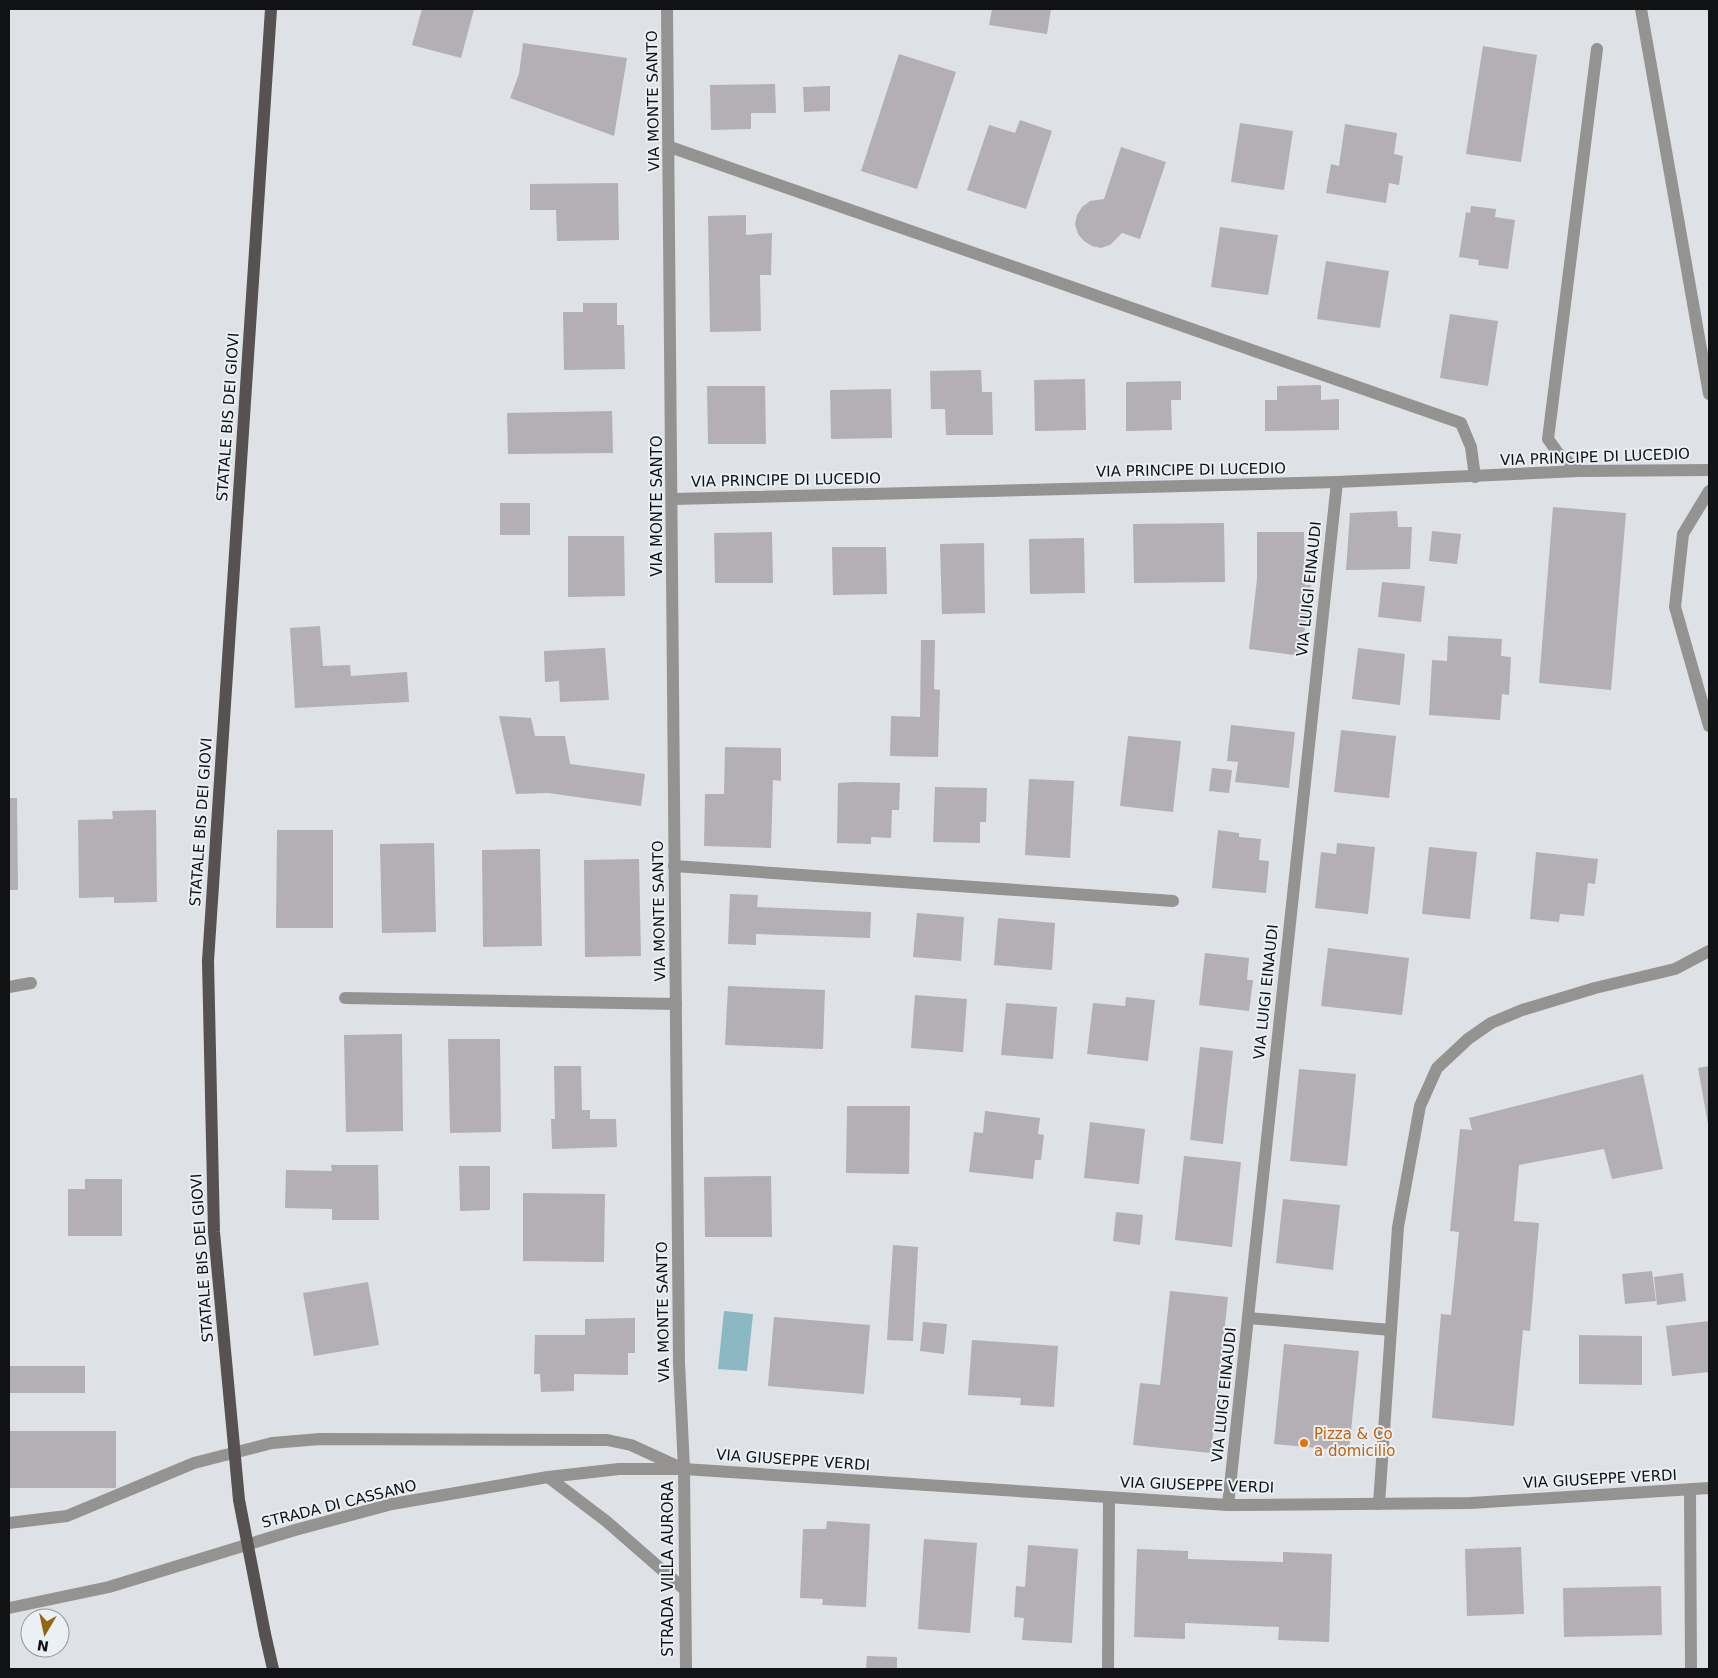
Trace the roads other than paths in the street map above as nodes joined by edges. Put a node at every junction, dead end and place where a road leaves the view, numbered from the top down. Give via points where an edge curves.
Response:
1 (271, 9) edge
2 (667, 9) edge
3 (1640, 9) edge
4 (1597, 49) dead end
5 (670, 147) junction
6 (1709, 394) edge
7 (1709, 470) edge
8 (1579, 471) junction
9 (1475, 477) junction
10 (1337, 482) junction
11 (1709, 491) edge
12 (673, 499) junction
13 (1709, 726) edge
14 (674, 866) junction
15 (1173, 901) dead end
16 (1709, 951) edge
17 (31, 983) dead end
18 (9, 987) edge
19 (345, 998) dead end
20 (676, 1004) junction
21 (1248, 1318) junction
22 (1391, 1330) junction
23 (684, 1469) junction
24 (548, 1477) junction
25 (1709, 1488) edge
26 (1690, 1490) junction
27 (1108, 1499) junction
28 (1379, 1504) junction
29 (1228, 1505) junction
30 (9, 1523) edge
31 (684, 1589) junction
32 (9, 1608) edge
33 (273, 1669) edge
34 (686, 1669) edge
35 (1108, 1669) edge
36 (1691, 1669) edge

1 - 33 main road, STATALE BIS DEI GIOVI, bridge via 208,961 214,1232 239,1500
2 - 5 street, VIA MONTE SANTO
3 - 6 street
4 - 8 street via 1548,439 1558,453
5 - 9 street via 1461,423 1472,447
5 - 12 street, VIA MONTE SANTO
7 - 8 street, VIA PRINCIPE DI LUCEDIO
8 - 9 street, VIA PRINCIPE DI LUCEDIO
9 - 10 street, VIA PRINCIPE DI LUCEDIO
10 - 12 street, VIA PRINCIPE DI LUCEDIO
10 - 21 street, VIA LUIGI EINAUDI
11 - 13 street via 1683,534 1675,607
12 - 14 street, VIA MONTE SANTO
14 - 15 street
14 - 20 street, VIA MONTE SANTO
16 - 22 street via 1676,969 1595,988 1491,1023 1437,1068 1420,1106 1398,1227
17 - 18 street
19 - 20 street, VIA MONTE SANTO
20 - 23 street, VIA MONTE SANTO
21 - 22 street
21 - 29 street, VIA LUIGI EINAUDI
22 - 28 street
23 - 24 street, STRADA DI CASSANO via 619,1469
23 - 27 street, VIA GIUSEPPE VERDI
23 - 30 street via 631,1445 607,1440 320,1439 272,1443 194,1463 67,1516
23 - 31 street, STRADA VILLA AURORA
24 - 31 street via 606,1521
24 - 32 street, STRADA DI CASSANO via 392,1504 109,1587
25 - 26 street, VIA GIUSEPPE VERDI
26 - 28 street, VIA GIUSEPPE VERDI via 1471,1503
26 - 36 street
27 - 29 street, VIA GIUSEPPE VERDI
27 - 35 street
28 - 29 street, VIA GIUSEPPE VERDI
31 - 34 street, STRADA VILLA AURORA

